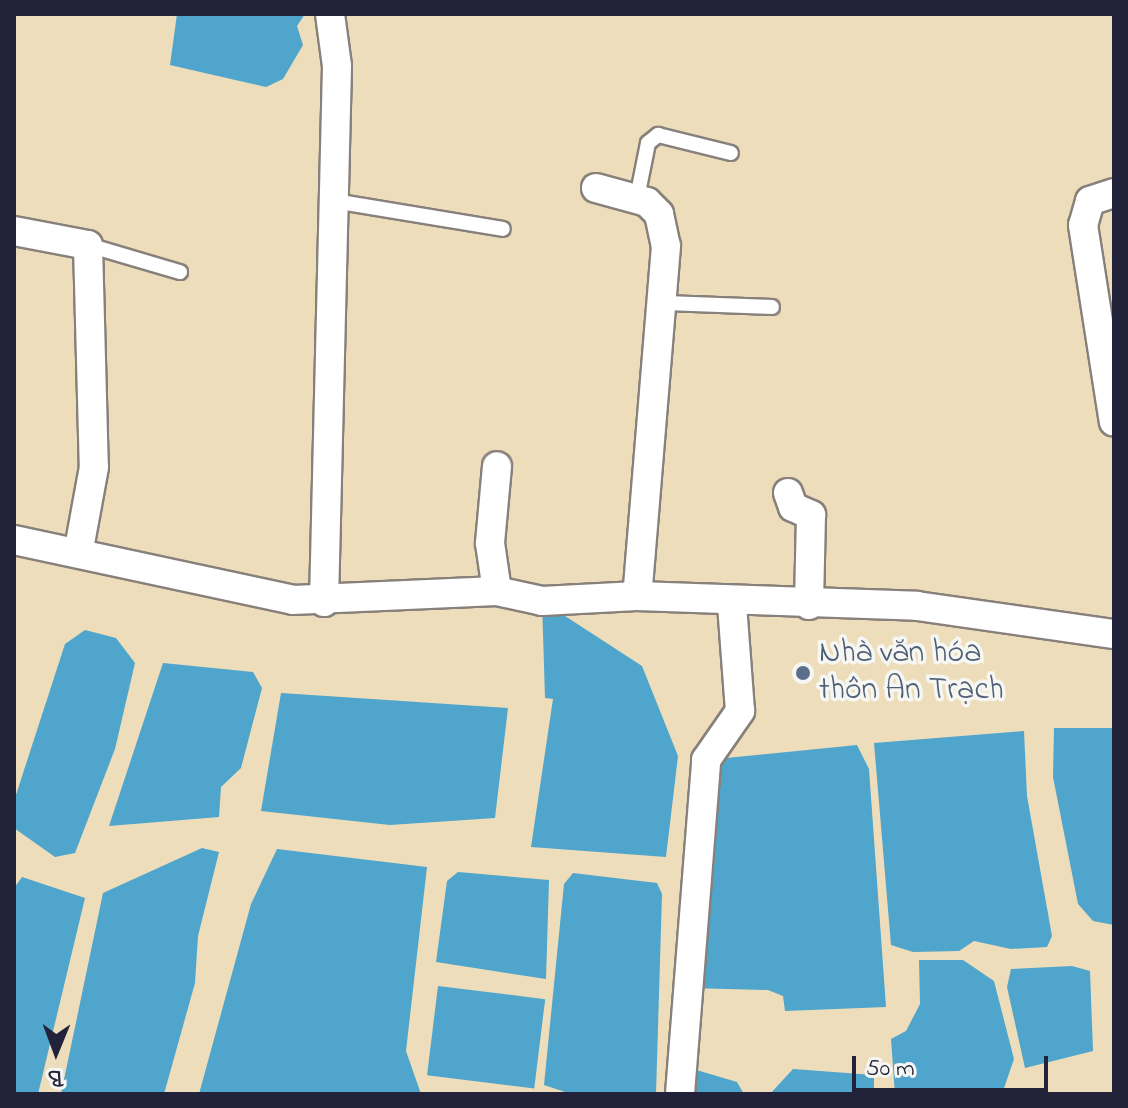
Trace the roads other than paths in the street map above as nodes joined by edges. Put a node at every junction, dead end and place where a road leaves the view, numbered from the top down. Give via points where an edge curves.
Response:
1 (330, 14) edge
2 (731, 153) dead end
3 (596, 188) dead end
4 (1114, 193) edge
5 (637, 198) junction
6 (334, 201) junction
7 (503, 229) dead end
8 (14, 231) edge
9 (88, 245) junction
10 (180, 272) dead end
11 (666, 303) junction
12 (772, 307) dead end
13 (1114, 422) edge
14 (497, 466) dead end
15 (788, 493) dead end
16 (14, 540) edge
17 (79, 549) junction
18 (497, 591) junction
19 (637, 596) junction
20 (324, 602) junction
21 (732, 605) junction
22 (809, 605) junction
23 (1114, 634) edge
24 (680, 1094) edge

1 - 6 street via 337,66
2 - 5 lane via 658,135 648,143
3 - 5 street
4 - 13 street via 1090,201 1083,225
5 - 11 street via 659,214
6 - 7 lane
6 - 20 street
8 - 9 street
9 - 10 lane
9 - 17 street via 94,467
11 - 12 lane
11 - 19 street
14 - 18 street via 490,543
15 - 22 street via 793,507 811,515
16 - 17 street
17 - 20 street
18 - 19 street via 542,601
18 - 20 street
19 - 21 street
21 - 22 street
21 - 24 street via 740,711 706,760
22 - 23 street via 917,606

